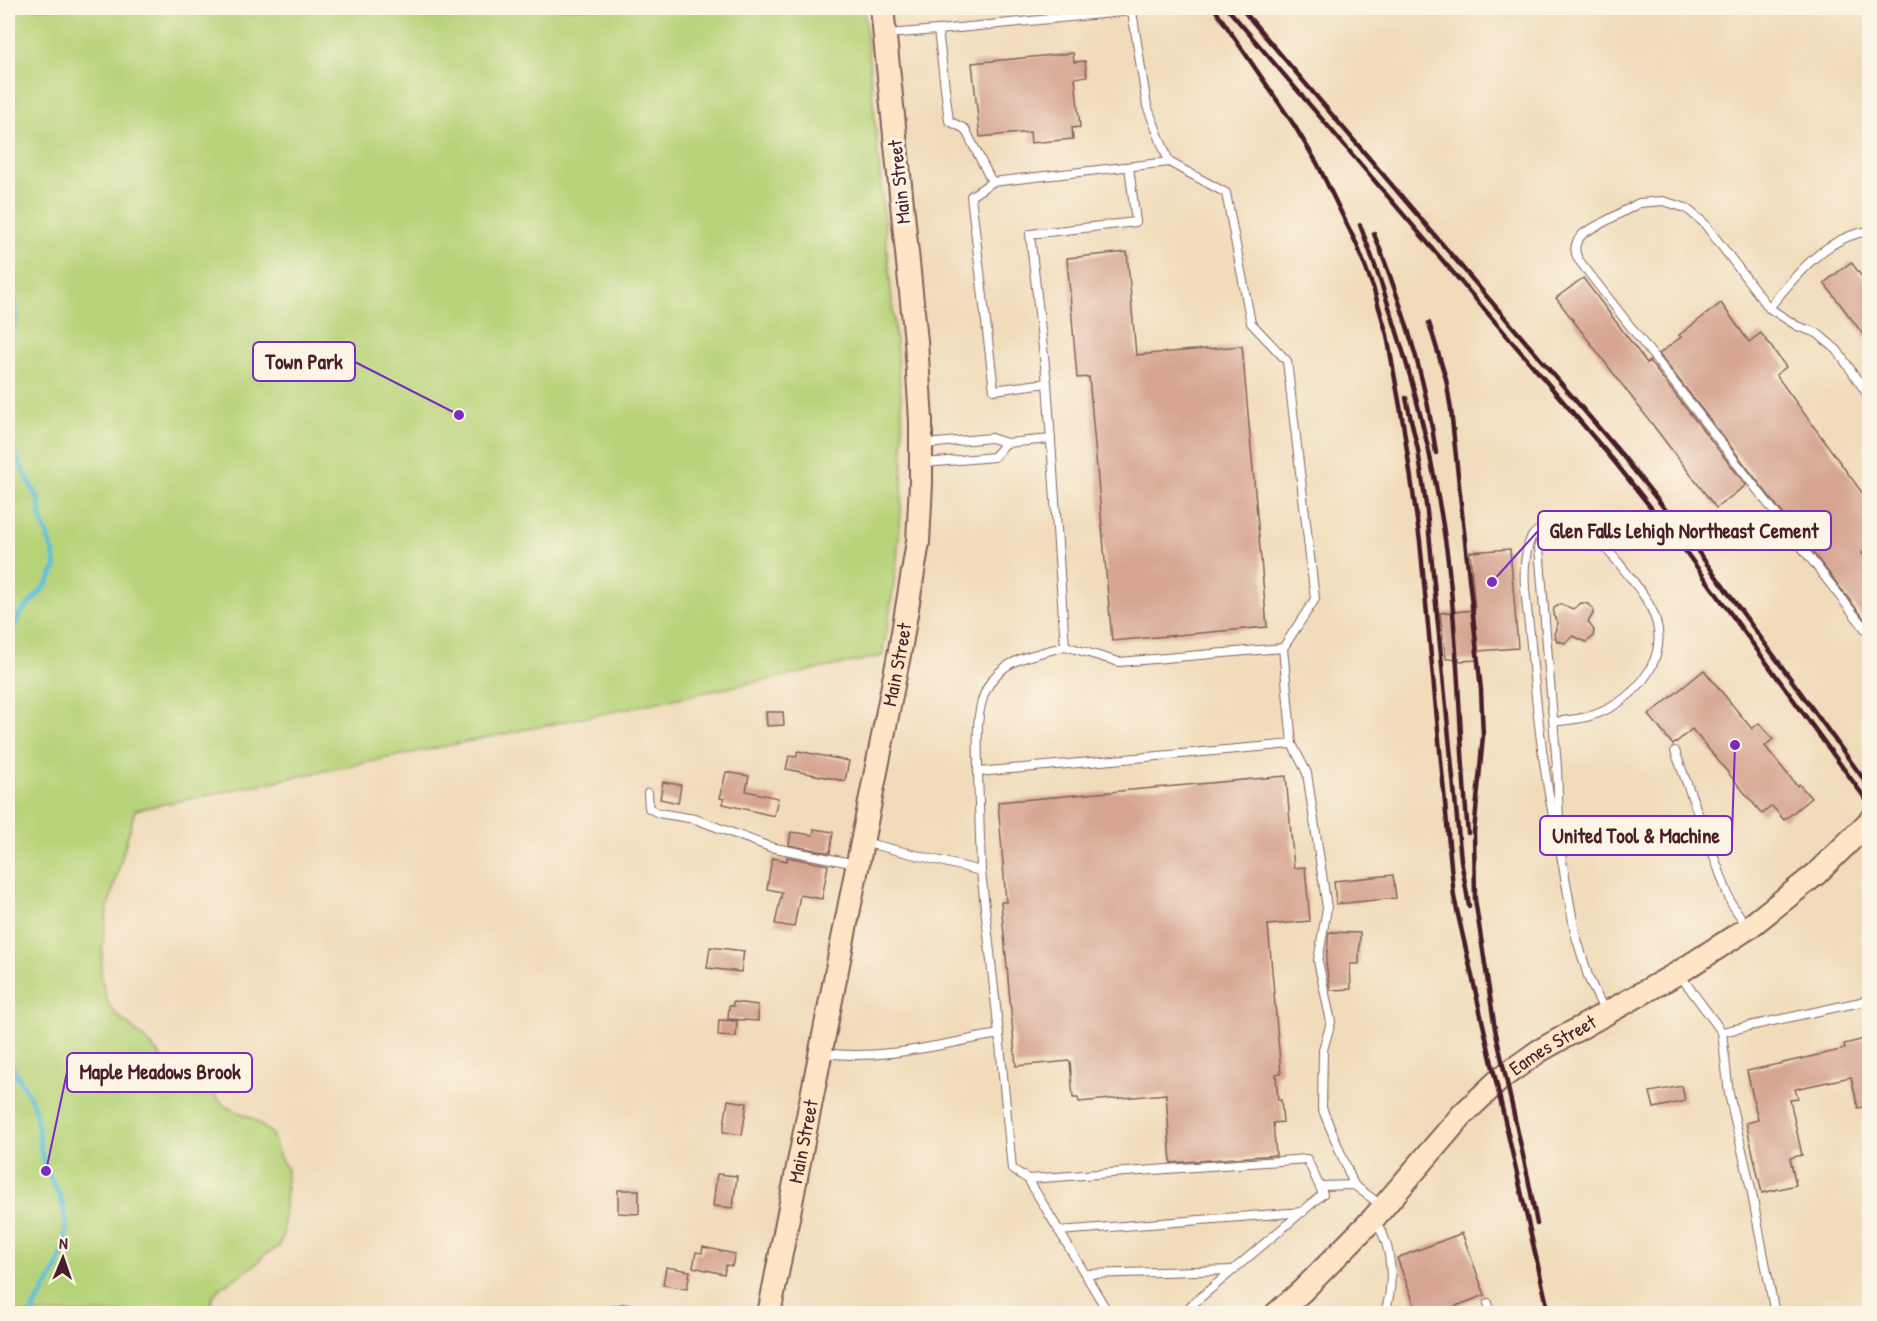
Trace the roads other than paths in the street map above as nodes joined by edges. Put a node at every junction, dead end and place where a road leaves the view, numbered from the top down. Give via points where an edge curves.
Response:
1 (882, 8) edge
2 (938, 30) junction
3 (885, 34) junction
4 (1169, 162) junction
5 (1129, 167) junction
6 (992, 182) junction
7 (1869, 231) edge
8 (1769, 308) junction
9 (1047, 383) junction
10 (1869, 398) edge
11 (1051, 440) junction
12 (1006, 443) junction
13 (921, 454) junction
14 (1556, 523) junction
15 (1869, 635) edge
16 (1065, 646) junction
17 (1283, 648) junction
18 (1554, 722) junction
19 (1292, 744) junction
20 (1675, 751) dead end
21 (978, 772) junction
22 (648, 793) dead end
23 (1868, 823) edge
24 (862, 842) junction
25 (1560, 849) junction
26 (857, 864) junction
27 (981, 871) junction
28 (1748, 928) junction
29 (1678, 973) junction
30 (1869, 1000) edge
31 (1606, 1014) junction
32 (1722, 1032) junction
33 (999, 1034) junction
34 (819, 1052) junction
35 (1028, 1179) junction
36 (1354, 1185) junction
37 (1320, 1186) junction
38 (1302, 1212) junction
39 (1378, 1213) junction
40 (1059, 1231) junction
41 (1234, 1270) junction
42 (1086, 1274) junction
43 (1488, 1303) dead end
44 (597, 1314) edge
45 (658, 1314) edge
46 (768, 1314) edge
47 (1109, 1314) edge
48 (1181, 1314) edge
49 (1276, 1314) edge
50 (1384, 1314) edge
51 (1491, 1314) edge
52 (1775, 1314) edge

1 - 3 main road, Main Street
2 - 3 lane
2 - 4 lane via 1132,11 1147,106
2 - 6 lane via 949,122 965,129
3 - 13 main road, Main Street via 916,341
4 - 5 lane
4 - 17 lane via 1226,194 1251,322 1287,361 1315,599
5 - 6 lane
5 - 9 lane via 1136,222 1030,234
6 - 9 lane via 971,196 994,390
7 - 8 lane via 1839,240 1814,259 1797,273
8 - 10 lane via 1797,326 1817,333 1837,350
8 - 15 lane via 1704,223 1675,203 1639,203 1584,233 1576,243 1578,259
9 - 11 lane
11 - 12 lane
11 - 16 lane
12 - 13 lane via 991,438
12 - 13 lane via 994,457
13 - 24 main road, Main Street via 918,542 908,610
14 - 18 lane via 1544,531 1539,545
14 - 18 lane via 1581,529 1608,550 1648,601 1658,627 1659,647 1650,670 1622,700 1590,716
14 - 25 lane via 1542,527 1532,537 1525,573 1548,793
16 - 17 lane via 1119,662
16 - 21 lane via 1016,661 993,678 979,709
17 - 19 lane
18 - 25 lane
19 - 21 lane
19 - 36 lane via 1307,773 1327,908 1318,961 1330,1022 1323,1050 1322,1108
20 - 28 lane via 1731,903
21 - 27 lane
22 - 26 lane via 649,808 658,813 695,819 770,847
23 - 28 main road, Eames Street via 1816,874
24 - 26 main road, Main Street
24 - 27 lane
25 - 31 lane via 1581,956
26 - 34 main road, Main Street
27 - 33 lane
28 - 29 main road, Eames Street
29 - 31 main road, Eames Street
29 - 32 lane
30 - 32 lane
31 - 39 main road, Eames Street via 1532,1056 1489,1088
32 - 52 lane via 1729,1094
33 - 34 lane via 891,1053 850,1056
33 - 35 lane via 1012,1169
34 - 46 main road, Main Street
35 - 37 lane via 1307,1159
35 - 40 lane
36 - 37 lane
36 - 39 lane
37 - 38 lane via 1323,1194
38 - 40 lane
38 - 41 lane
39 - 49 main road, Eames Street
39 - 50 lane via 1390,1257
40 - 42 lane
41 - 42 lane
41 - 48 lane
42 - 47 lane
43 - 51 lane
44 - 45 lane via 622,1308

